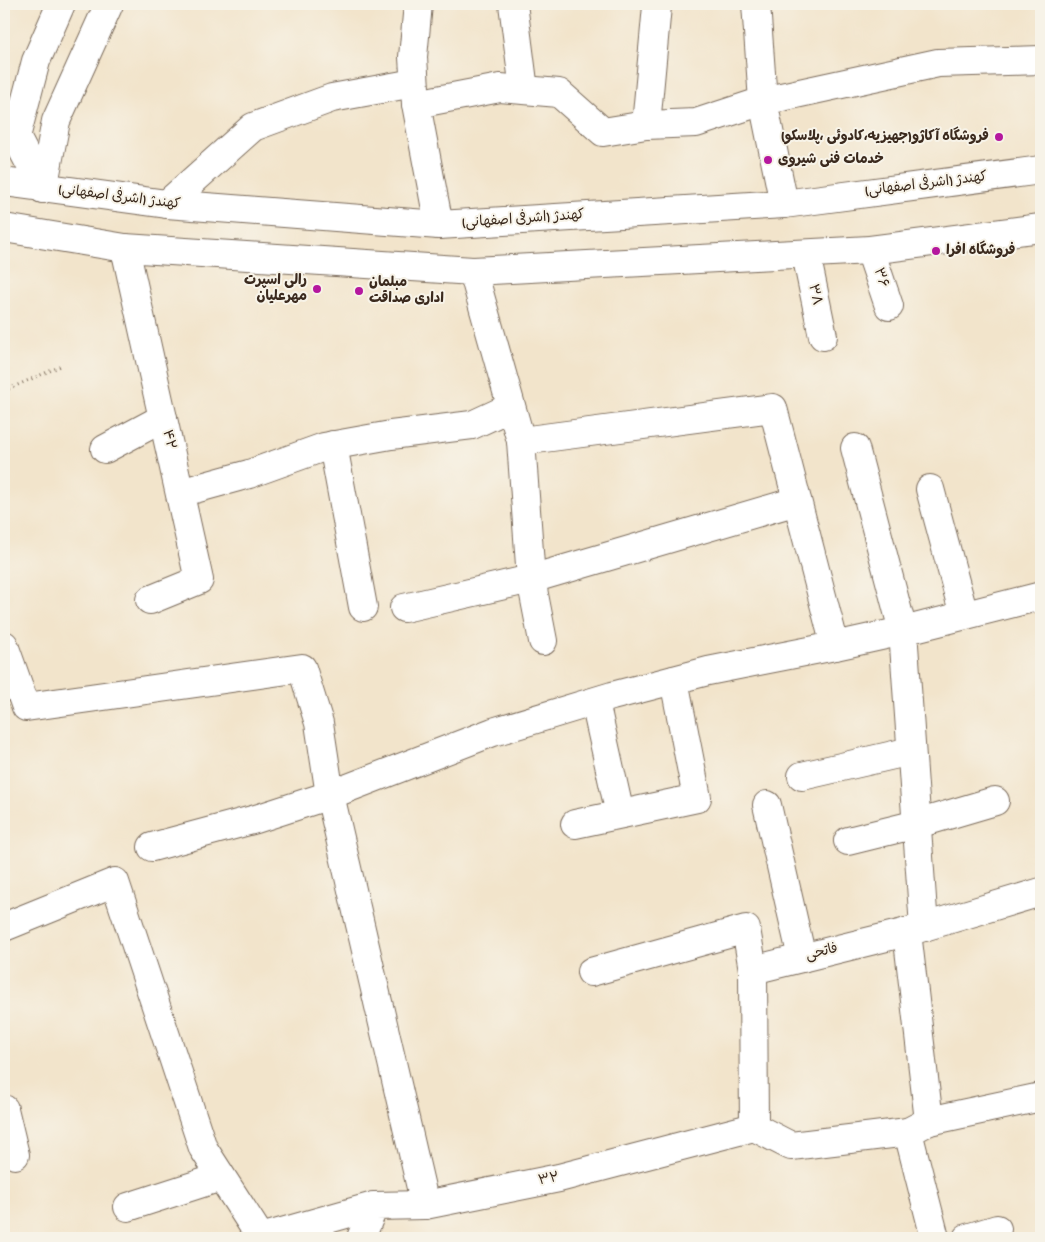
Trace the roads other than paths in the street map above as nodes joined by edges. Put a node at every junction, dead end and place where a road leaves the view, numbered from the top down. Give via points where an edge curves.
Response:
1 (61, 4) edge
2 (109, 4) edge
3 (418, 4) edge
4 (513, 4) edge
5 (756, 4) edge
6 (657, 6) dead end
7 (1041, 60) edge
8 (524, 90) junction
9 (415, 94) junction
10 (763, 100) junction
11 (646, 125) junction
12 (1041, 170) edge
13 (4, 182) edge
14 (43, 188) junction
15 (167, 204) junction
16 (784, 204) junction
17 (439, 226) junction
18 (4, 228) edge
19 (1041, 228) edge
20 (125, 248) junction
21 (870, 250) junction
22 (806, 254) junction
23 (473, 271) junction
24 (890, 306) dead end
25 (823, 336) dead end
26 (512, 407) junction
27 (163, 418) junction
28 (521, 440) junction
29 (333, 445) junction
30 (855, 448) dead end
31 (105, 449) dead end
32 (930, 489) dead end
33 (180, 493) junction
34 (797, 501) junction
35 (531, 579) junction
36 (1041, 596) edge
37 (150, 600) dead end
38 (363, 607) dead end
39 (404, 608) dead end
40 (964, 615) junction
41 (902, 631) junction
42 (543, 642) dead end
43 (4, 645) edge
44 (835, 646) junction
45 (674, 680) junction
46 (595, 702) junction
47 (911, 751) junction
48 (802, 776) dead end
49 (330, 795) junction
50 (995, 801) dead end
51 (767, 805) dead end
52 (620, 814) junction
53 (575, 824) dead end
54 (917, 824) junction
55 (848, 842) dead end
56 (152, 847) dead end
57 (1041, 892) edge
58 (4, 926) edge
59 (915, 929) junction
60 (802, 958) junction
61 (754, 970) junction
62 (591, 972) dead end
63 (1041, 1097) edge
64 (4, 1109) edge
65 (754, 1127) junction
66 (919, 1127) junction
67 (15, 1155) dead end
68 (221, 1177) junction
69 (425, 1205) junction
70 (374, 1206) junction
71 (128, 1207) dead end
72 (997, 1229) dead end
73 (261, 1238) edge
74 (361, 1238) edge
75 (935, 1238) edge
76 (967, 1238) edge

1 - 14 street via 36,61 16,137
2 - 14 street via 56,121
3 - 9 street via 413,57
4 - 8 street
5 - 10 street
6 - 11 street
7 - 10 street via 938,63
8 - 9 street via 500,88
8 - 11 street via 559,93 603,132
9 - 15 street via 332,98 253,127
9 - 17 street
10 - 11 street via 696,123
10 - 16 street
12 - 16 street, کهندژ (اشرفی اصفهانی)
13 - 14 street, کهندژ (اشرفی اصفهانی)
14 - 15 street, کهندژ (اشرفی اصفهانی)
15 - 17 street, کهندژ (اشرفی اصفهانی)
16 - 17 street, کهندژ (اشرفی اصفهانی)
18 - 20 street
19 - 21 street
20 - 23 street
20 - 27 street, ۴۲
21 - 22 street
21 - 24 street, ۳۶
22 - 23 street
22 - 25 street, ۳۸
23 - 26 street
26 - 28 street
26 - 29 street via 472,425
27 - 31 street
27 - 33 street, ۴۲
28 - 34 street via 773,408
28 - 35 street
29 - 33 street via 249,474
29 - 38 street
30 - 41 street
32 - 40 street
33 - 37 street, ۴۲ via 200,580
34 - 35 street
34 - 44 street
35 - 39 street
35 - 42 street
36 - 40 street
40 - 41 street
41 - 44 street
41 - 47 street
43 - 49 street via 26,707 302,668 319,723
44 - 45 street
45 - 46 street
45 - 52 street via 696,798
46 - 49 street via 494,732
46 - 52 street
47 - 48 street
47 - 54 street
49 - 56 street
49 - 69 street
50 - 54 street
51 - 60 street
52 - 53 street
54 - 55 street
54 - 59 street
57 - 59 street, فاتحی
58 - 68 street via 115,882 203,1148
59 - 60 street, فاتحی
59 - 66 street
60 - 61 street, فاتحی
61 - 62 street via 746,929
61 - 65 street
63 - 66 street
64 - 67 street
65 - 66 street via 791,1146
65 - 69 street, ۳۲ via 559,1178
66 - 75 street
68 - 71 street
68 - 73 street
69 - 70 street, ۳۲
70 - 73 street, ۳۲
70 - 74 street
72 - 76 street

